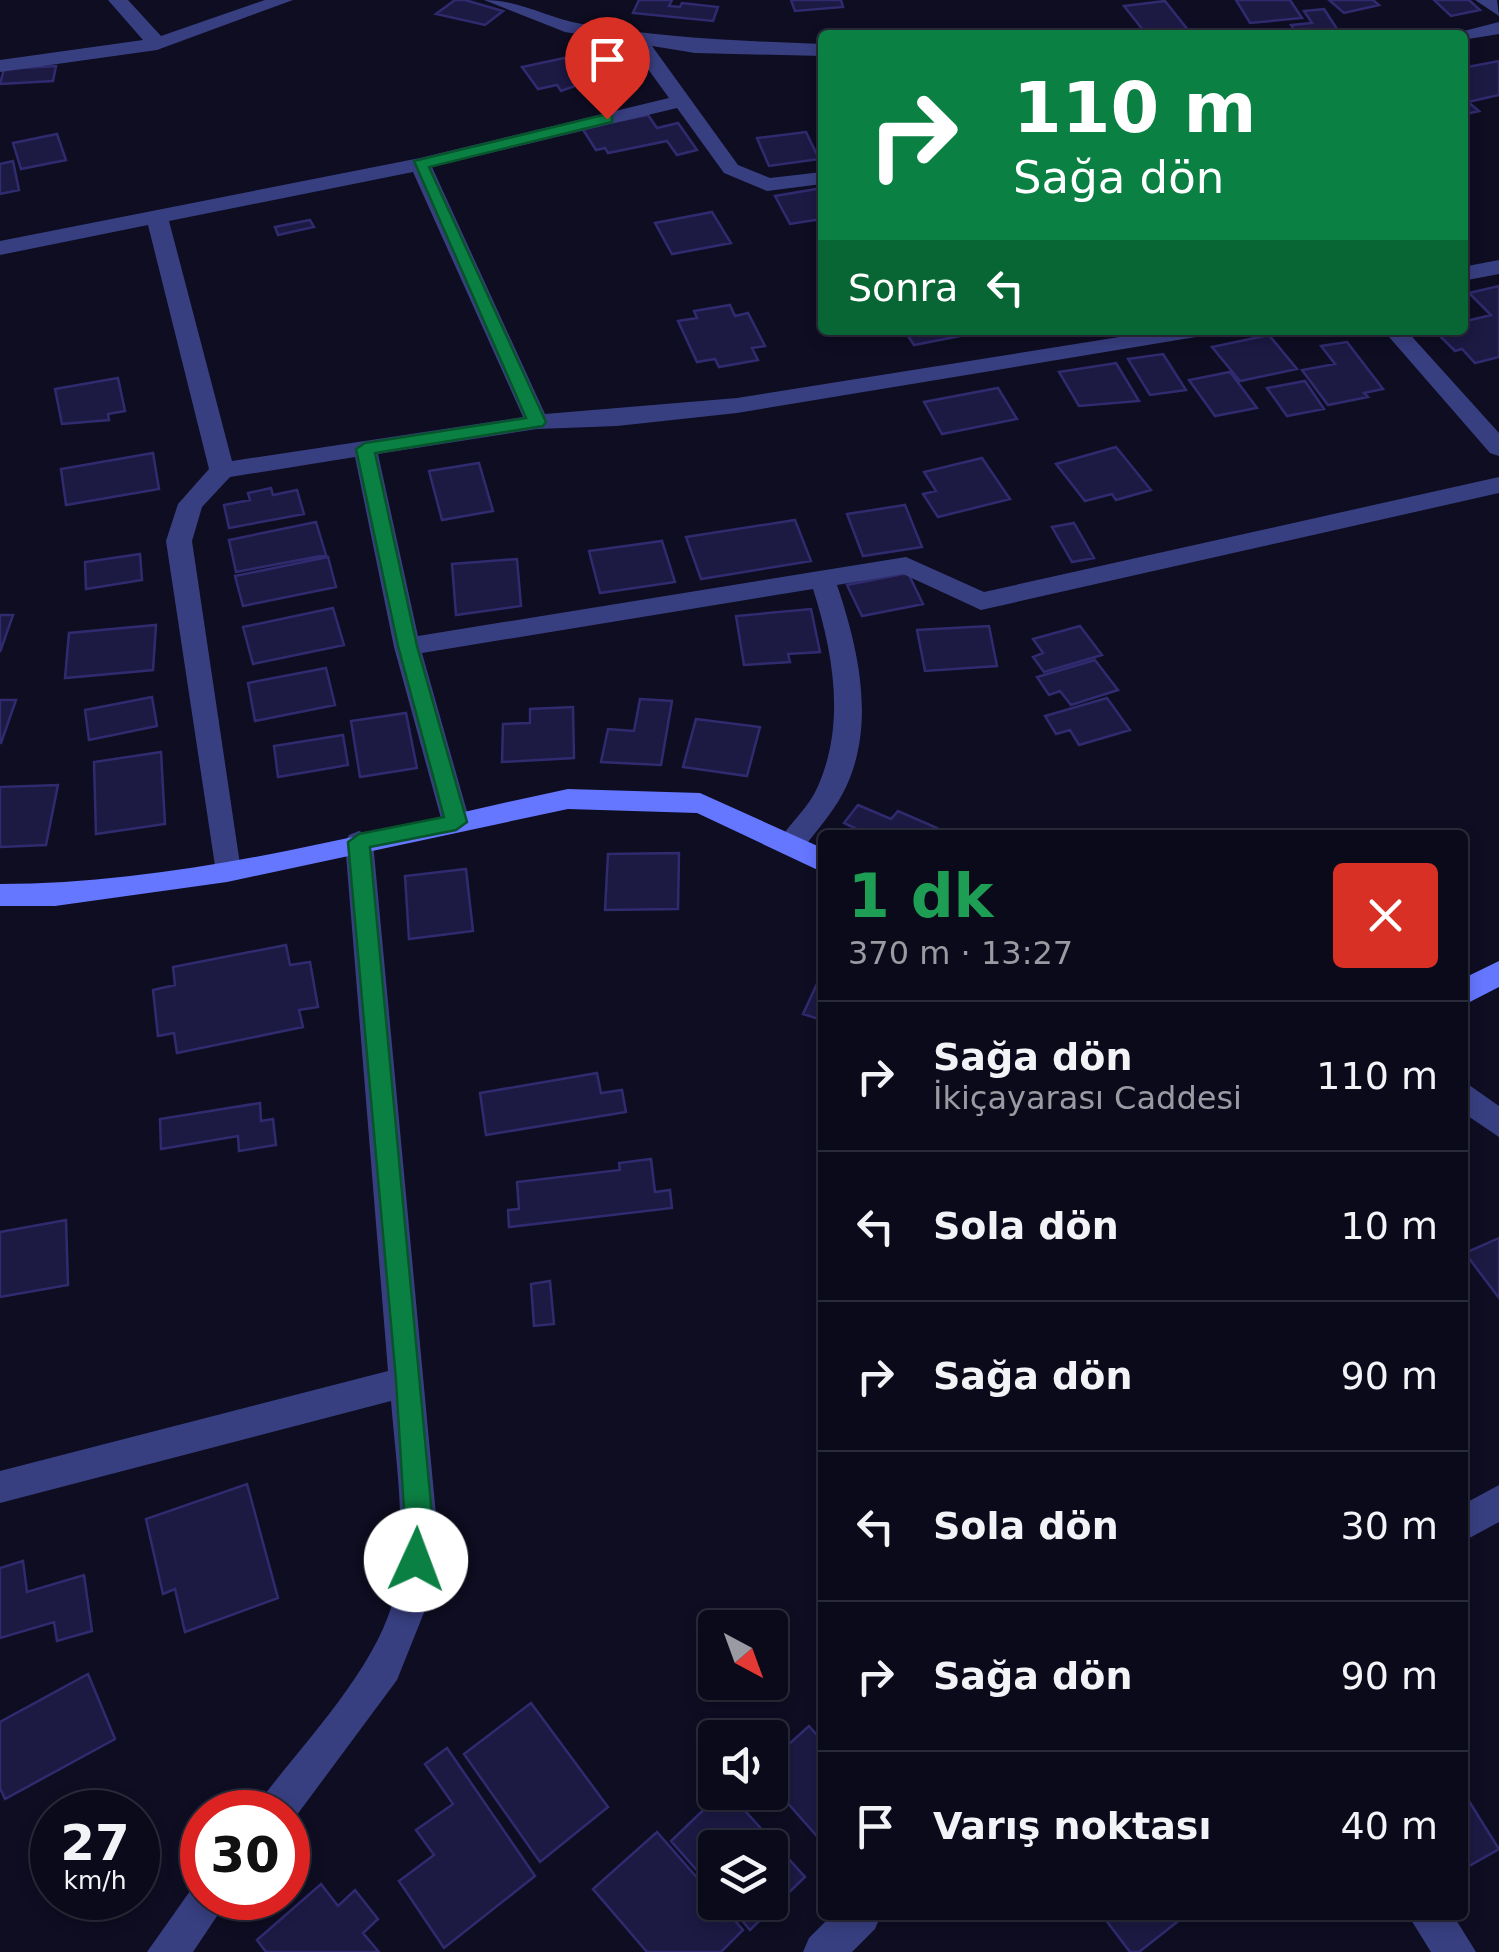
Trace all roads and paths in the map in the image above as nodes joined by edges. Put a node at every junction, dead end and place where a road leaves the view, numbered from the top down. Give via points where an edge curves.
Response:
1 (118, 0) edge
2 (283, 0) edge
3 (494, 0) edge
4 (1484, 0) edge
5 (1499, 10) edge
6 (1499, 28) edge
7 (1468, 33) edge
8 (634, 37) junction
9 (157, 44) junction
10 (818, 50) edge
11 (0, 66) edge
12 (682, 101) junction
13 (420, 164) junction
14 (818, 179) edge
15 (157, 218) junction
16 (0, 248) edge
17 (1499, 266) edge
18 (1468, 273) edge
19 (1172, 335) edge
20 (1398, 335) edge
21 (536, 422) junction
22 (1499, 448) edge
23 (365, 449) junction
24 (222, 470) junction
25 (1499, 484) edge
26 (822, 578) junction
27 (408, 646) junction
28 (456, 822) junction
29 (359, 842) junction
30 (792, 842) junction
31 (818, 858) edge
32 (226, 870) junction
33 (0, 895) edge
34 (1499, 973) edge
35 (1468, 991) edge
36 (1468, 1097) edge
37 (1499, 1124) edge
38 (409, 1380) junction
39 (0, 1487) edge
40 (1499, 1502) edge
41 (1468, 1521) edge
42 (292, 1790) edge
43 (191, 1920) edge
44 (856, 1920) edge
45 (1432, 1920) edge
46 (166, 1952) edge
47 (824, 1952) edge
48 (1456, 1952) edge

1 - 9 street
2 - 9 street
3 - 8 street via 572,28
4 - 5 street
6 - 7 street
8 - 10 street
8 - 12 street
9 - 11 street
12 - 13 street
12 - 14 street via 730,169 767,185
13 - 15 street
13 - 21 street
15 - 16 street
15 - 24 street
17 - 18 street
19 - 21 street via 732,406
20 - 22 street
21 - 23 street
23 - 24 street
23 - 27 street
24 - 32 street via 190,504 179,540
25 - 26 street via 981,600 906,565
26 - 27 street
26 - 30 street via 844,645 851,711 832,787
27 - 28 street
28 - 29 street
28 - 30 street via 568,799 700,804
29 - 32 street
29 - 38 street
30 - 31 street
32 - 33 street
34 - 35 street
36 - 37 street
38 - 39 street
38 - 42 street via 419,1526 413,1595 384,1668
40 - 41 street
43 - 46 street
44 - 47 street
45 - 48 street

